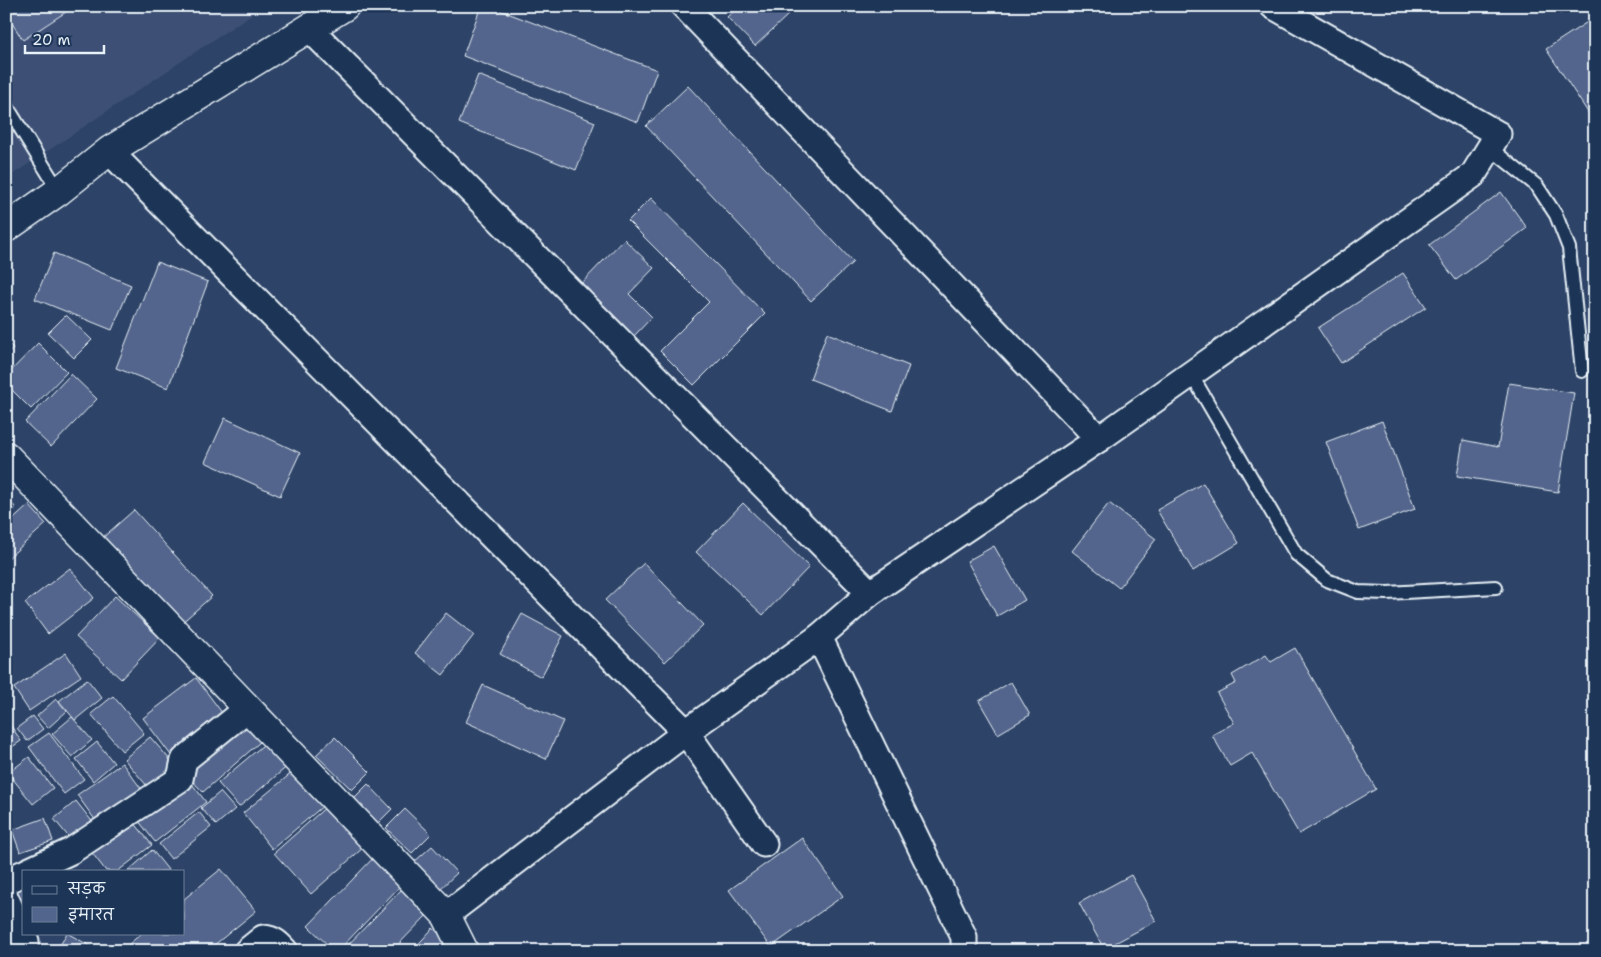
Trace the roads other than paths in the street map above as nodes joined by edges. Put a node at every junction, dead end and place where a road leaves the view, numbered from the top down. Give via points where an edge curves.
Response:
1 (345, 6) edge
2 (684, 6) edge
3 (1273, 6) edge
4 (309, 28) junction
5 (6, 105) edge
6 (1490, 148) junction
7 (109, 151) junction
8 (59, 192) junction
9 (6, 228) edge
10 (1582, 371) dead end
11 (1191, 374) junction
12 (1099, 439) junction
13 (9, 464) edge
14 (1496, 587) dead end
15 (870, 593) junction
16 (819, 637) junction
17 (246, 708) junction
18 (686, 732) junction
19 (764, 844) dead end
20 (30, 870) edge
21 (22, 874) edge
22 (6, 881) edge
23 (6, 899) edge
24 (446, 915) junction
25 (22, 933) edge
26 (23, 934) edge
27 (23, 951) edge
28 (248, 951) edge
29 (285, 951) edge
30 (464, 951) edge
31 (964, 951) edge

1 - 4 street
2 - 12 street
3 - 6 street via 1498,134
4 - 7 street
4 - 15 street
5 - 8 lane
6 - 10 lane via 1537,186 1556,215 1569,248
6 - 11 street via 1473,175
7 - 8 street
7 - 18 street
8 - 9 street
11 - 12 street
11 - 14 lane via 1296,554 1326,580 1358,592
12 - 15 street
13 - 17 street
15 - 16 street
16 - 18 street
16 - 31 street via 964,937
17 - 20 street via 184,760 180,779 71,851
17 - 24 street
18 - 19 street
18 - 24 street
21 - 22 street
23 - 25 street
24 - 30 street
26 - 27 street via 26,941
28 - 29 street via 263,938 270,938

